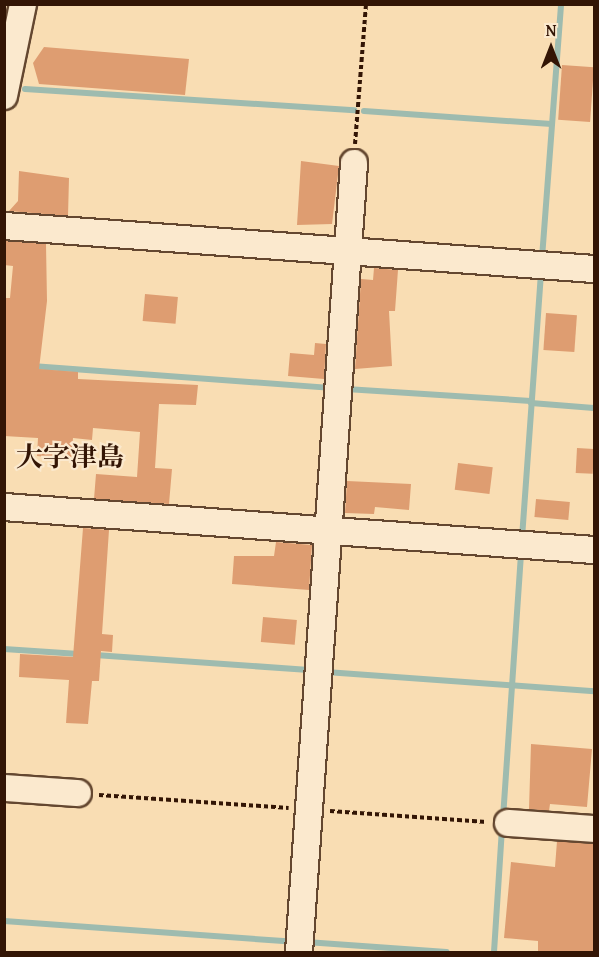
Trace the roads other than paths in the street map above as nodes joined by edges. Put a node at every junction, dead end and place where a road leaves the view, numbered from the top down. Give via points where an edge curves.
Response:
1 (22, 4) edge
2 (4, 96) edge
3 (354, 163) road end
4 (4, 226) edge
5 (348, 251) junction
6 (594, 269) edge
7 (4, 507) edge
8 (331, 530) junction
9 (594, 550) edge
10 (4, 788) edge
11 (78, 793) road end
12 (508, 823) road end
13 (594, 830) edge
14 (298, 952) edge

1 - 2 street
3 - 5 street
4 - 5 street
5 - 6 street
5 - 8 street
7 - 8 street
8 - 9 street
8 - 14 street
10 - 11 street
12 - 13 street

